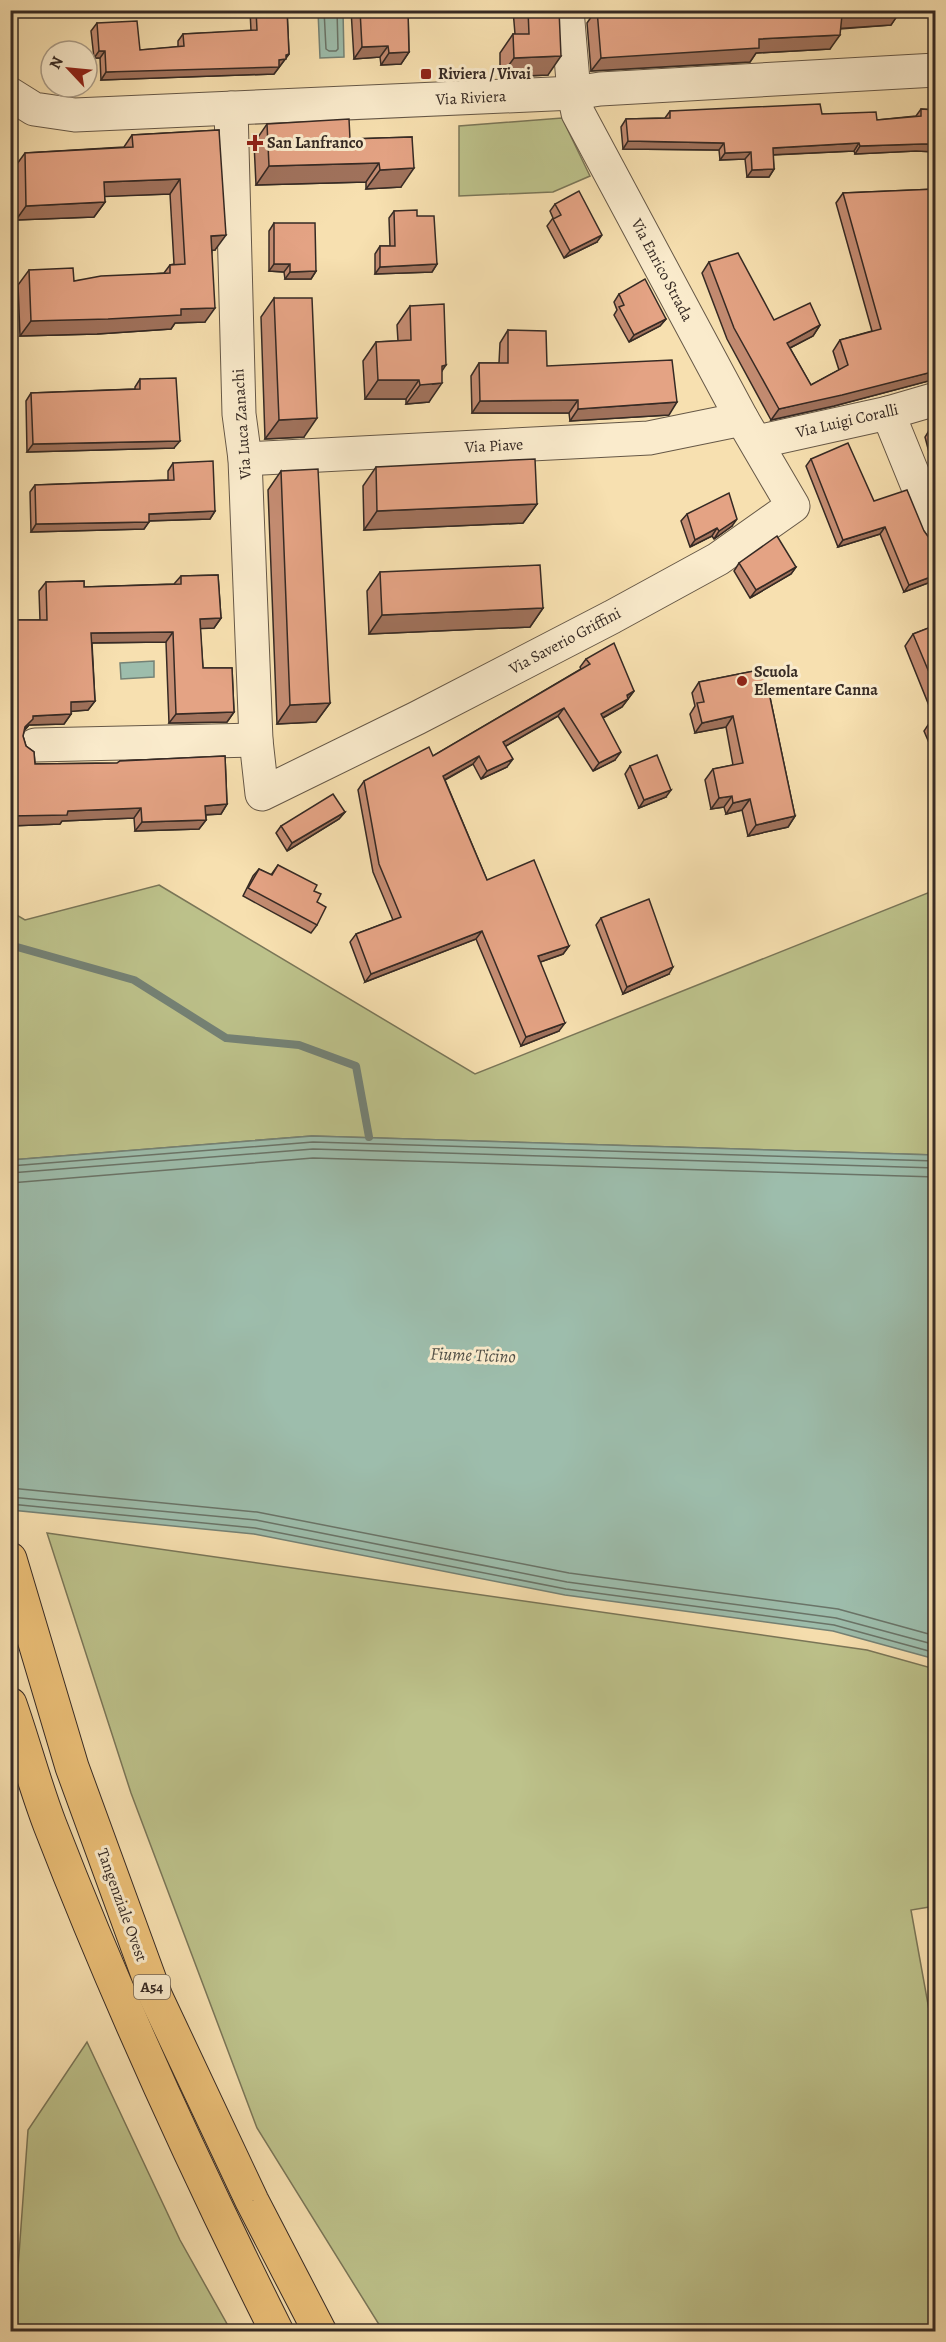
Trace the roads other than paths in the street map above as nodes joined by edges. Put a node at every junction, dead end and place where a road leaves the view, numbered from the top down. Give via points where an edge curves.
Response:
1 (567, 10) edge
2 (936, 70) edge
3 (574, 93) junction
4 (10, 94) edge
5 (231, 108) junction
6 (936, 399) edge
7 (888, 412) junction
8 (750, 431) junction
9 (245, 459) junction
10 (936, 531) edge
11 (255, 740) junction
12 (35, 745) dead end
13 (262, 794) joint
14 (10, 1559) edge
15 (10, 1704) edge
16 (277, 2331) edge
17 (320, 2331) edge

1 - 3 street, Via Enrico Strada
2 - 3 street, Via Riviera
3 - 5 street, Via Riviera
3 - 8 street, Via Enrico Strada via 578,114
4 - 5 street, Via Riviera via 34,109 75,115
5 - 9 street, Via Luca Zanachi via 239,414
6 - 7 street, Via Luigi Coralli
7 - 8 street, Via Luigi Coralli
7 - 10 street
8 - 9 street, Via Piave
8 - 13 street, Via Saverio Griffini via 793,506 718,558 612,617
9 - 11 street, Via Luca Zanachi
11 - 12 street
11 - 13 street, Via Luca Zanachi
14 - 17 highway, Tangenziale Ovest / A54 via 72,1767 156,1997 252,2201
15 - 16 highway, A54 via 49,1823 123,2006 205,2189

